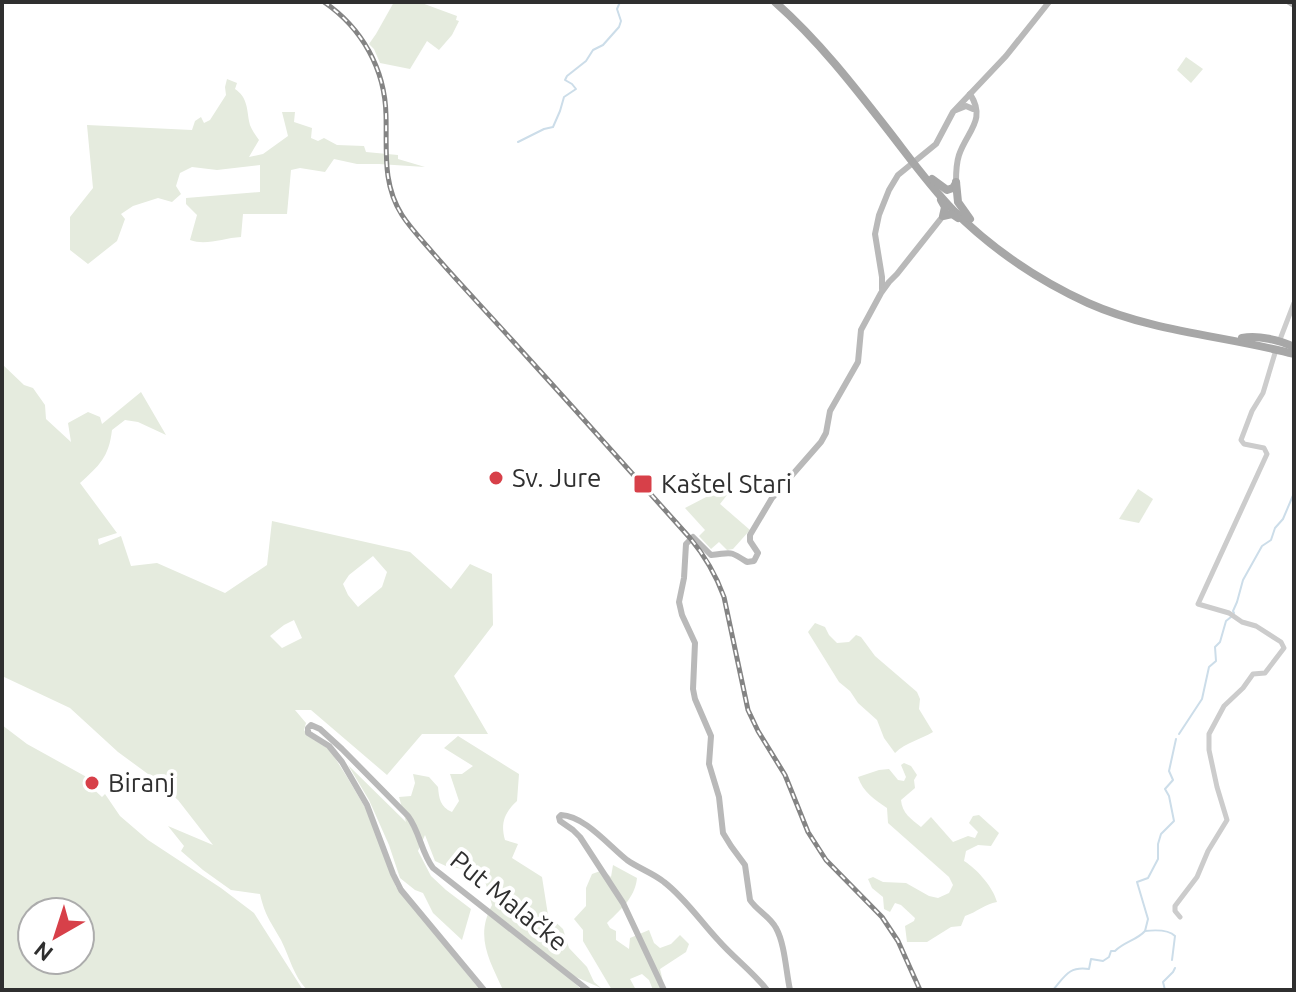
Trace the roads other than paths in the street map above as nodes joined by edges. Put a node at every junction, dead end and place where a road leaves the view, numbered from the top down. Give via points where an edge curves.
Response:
1 (775, 2) edge
2 (783, 2) edge
3 (1049, 2) edge
4 (968, 96) junction
5 (953, 112) junction
6 (975, 112) junction
7 (932, 179) junction
8 (956, 182) junction
9 (940, 195) junction
10 (943, 216) junction
11 (967, 220) junction
12 (885, 281) junction
13 (1294, 303) edge
14 (1242, 338) junction
15 (1279, 342) junction
16 (1260, 346) junction
17 (1293, 350) edge
18 (1275, 353) junction
19 (1180, 917) dead end
20 (484, 990) edge
21 (588, 990) edge
22 (664, 990) edge
23 (767, 990) edge
24 (790, 990) edge

1 - 9 main road via 832,60
2 - 7 main road via 835,57
3 - 4 main road
4 - 5 main road
4 - 6 main road
5 - 6 main road via 966,106
5 - 12 main road via 936,144 898,175 889,190 875,234
6 - 8 main road via 976,122 959,155
7 - 8 main road via 947,190
7 - 11 main road
8 - 11 main road
9 - 10 main road
9 - 11 main road
10 - 11 main road
10 - 12 main road
11 - 14 main road via 1033,268 1092,298 1157,320
11 - 16 main road via 1021,267 1088,303 1153,324
12 - 24 main road via 861,330 858,362 830,411 826,433 772,498 750,535 757,558 747,562 730,553 711,555 693,537 686,544 679,608 695,643 693,689 711,736 709,764 723,833 745,865 750,900 778,930
13 - 15 street
14 - 15 main road
14 - 17 main road
15 - 17 main road
16 - 17 main road
16 - 18 main road
17 - 18 main road
18 - 19 street via 1241,440 1266,450 1266,458 1198,604 1256,626 1284,648 1265,673 1253,674 1227,702 1209,734 1227,820 1175,906
20 - 21 main road, Put Malačke via 401,890 367,805 334,751 308,733 311,725 408,816 433,868
22 - 23 main road via 623,903 580,837 560,821 561,815 586,826 672,888

